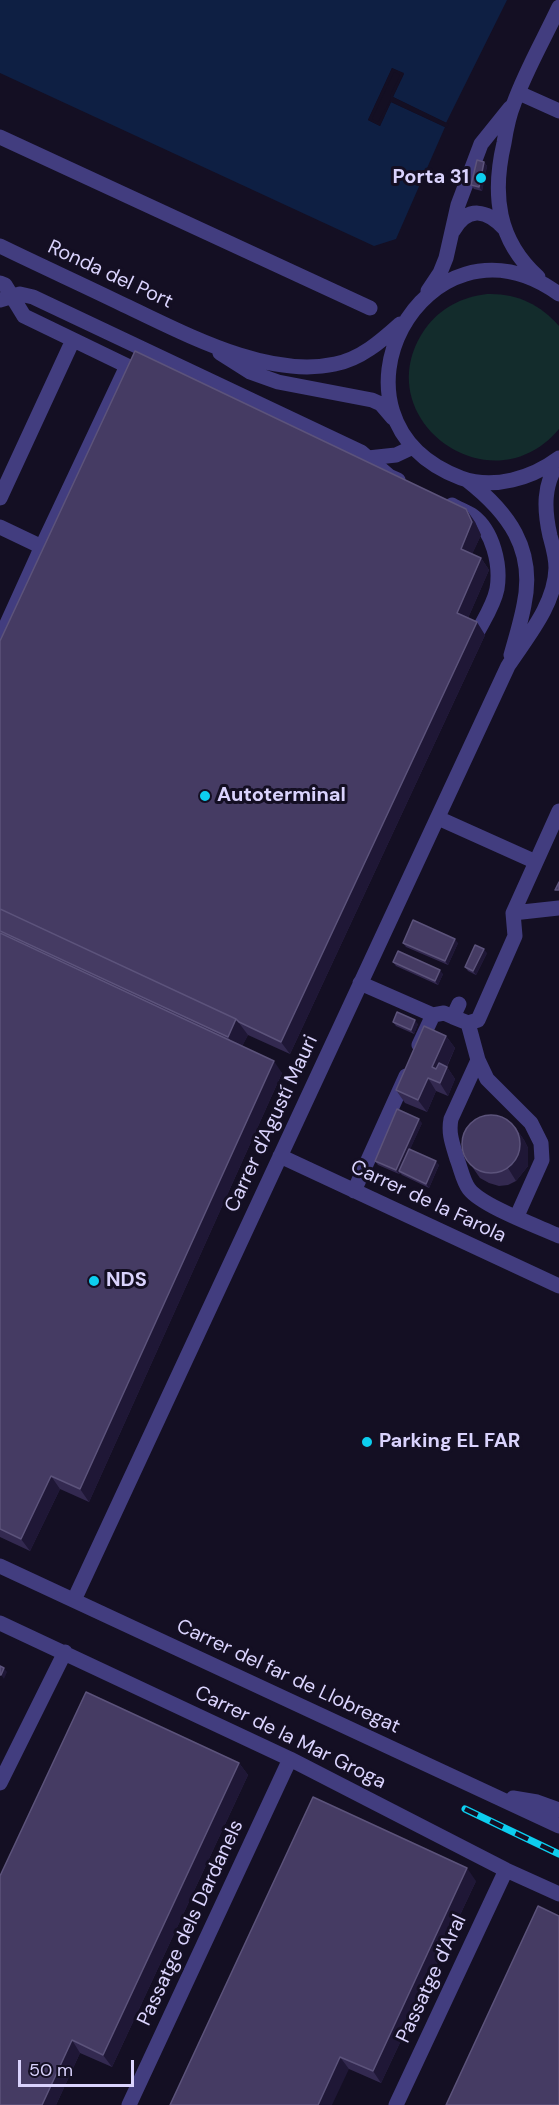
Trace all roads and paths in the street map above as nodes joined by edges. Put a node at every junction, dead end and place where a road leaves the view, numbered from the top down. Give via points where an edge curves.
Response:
1 (559, 7) edge
2 (516, 98) junction
3 (559, 111) edge
4 (0, 137) edge
5 (505, 230) junction
6 (451, 234) junction
7 (0, 246) edge
8 (0, 283) edge
9 (546, 285) junction
10 (559, 294) edge
11 (5, 298) edge
12 (423, 299) junction
13 (370, 308) dead end
14 (408, 316) junction
15 (73, 340) junction
16 (203, 342) junction
17 (128, 366) junction
18 (161, 382) edge
19 (397, 423) junction
20 (413, 447) junction
21 (368, 458) junction
22 (559, 459) edge
23 (466, 480) junction
24 (375, 483) edge
25 (0, 499) edge
26 (0, 527) edge
27 (467, 531) edge
28 (44, 555) junction
29 (478, 631) edge
30 (0, 639) edge
31 (508, 666) junction
32 (559, 811) edge
33 (438, 818) junction
34 (536, 862) junction
35 (559, 908) edge
36 (513, 913) junction
37 (360, 983) junction
38 (433, 1015) junction
39 (468, 1023) junction
40 (478, 1060) junction
41 (280, 1156) junction
42 (354, 1191) junction
43 (517, 1216) junction
44 (559, 1236) edge
45 (559, 1286) edge
46 (0, 1566) edge
47 (74, 1600) junction
48 (0, 1623) edge
49 (65, 1652) junction
50 (290, 1759) junction
51 (0, 1783) edge
52 (495, 1795) junction
53 (559, 1810) edge
54 (530, 1812) junction
55 (559, 1826) edge
56 (559, 1836) edge
57 (506, 1870) junction
58 (559, 1894) edge
59 (129, 2105) edge
60 (396, 2105) edge

1 - 2 street
2 - 3 street
2 - 5 street via 498,169 497,187
2 - 6 street via 481,144
4 - 13 street
5 - 6 street via 489,216 476,213 464,216
5 - 9 street via 524,265
6 - 12 street via 440,273
7 - 16 street, Ronda del Port
8 - 11 street via 5,285
9 - 10 street
9 - 12 street via 524,275 481,272 458,277
11 - 15 street via 24,316
11 - 21 street via 20,294 33,297
12 - 14 street
14 - 16 street via 366,352 323,366 275,364
14 - 19 street via 389,361 389,396
15 - 17 street
15 - 25 street
16 - 19 street via 249,372 293,386 372,400 388,410
17 - 18 street
17 - 28 street
19 - 20 street
20 - 21 street via 396,455
20 - 23 street via 445,472
21 - 24 street via 402,489
22 - 23 street via 519,479 491,483
22 - 31 street via 549,480 545,506 555,555 554,581 540,618
23 - 31 street via 490,498 506,517 522,548 525,603
26 - 28 street
27 - 29 street via 438,506 473,516 493,546 497,589
28 - 30 street via 29,592
31 - 33 street, Carrer d'Agustí Mauri
32 - 34 street
33 - 34 street
33 - 37 street, Carrer d'Agustí Mauri
34 - 36 street
35 - 36 street
36 - 39 street via 515,936 478,1020
37 - 38 street
37 - 41 street, Carrer d'Agustí Mauri
38 - 39 street via 456,1010
38 - 42 street
39 - 40 street
40 - 43 street via 487,1079 531,1123 541,1143 542,1160
40 - 43 street via 451,1119 450,1137 469,1188 482,1200
41 - 42 street, Carrer de la Farola
41 - 47 street, Carrer d'Agustí Mauri
42 - 45 street, Carrer de la Farola
43 - 44 street
46 - 47 street, Carrer del far de Llobregat
47 - 52 street, Carrer del far de Llobregat
48 - 49 street, Carrer de la Mar Groga
49 - 50 street, Carrer de la Mar Groga
49 - 51 street
50 - 57 street, Carrer de la Mar Groga
50 - 59 street, Passatge dels Dardanels
52 - 53 street
52 - 54 street, Carrer del far de Llobregat
54 - 55 street, Carrer del far de Llobregat
54 - 56 street
57 - 58 street, Carrer de la Mar Groga
57 - 60 street, Passatge d'Aral

